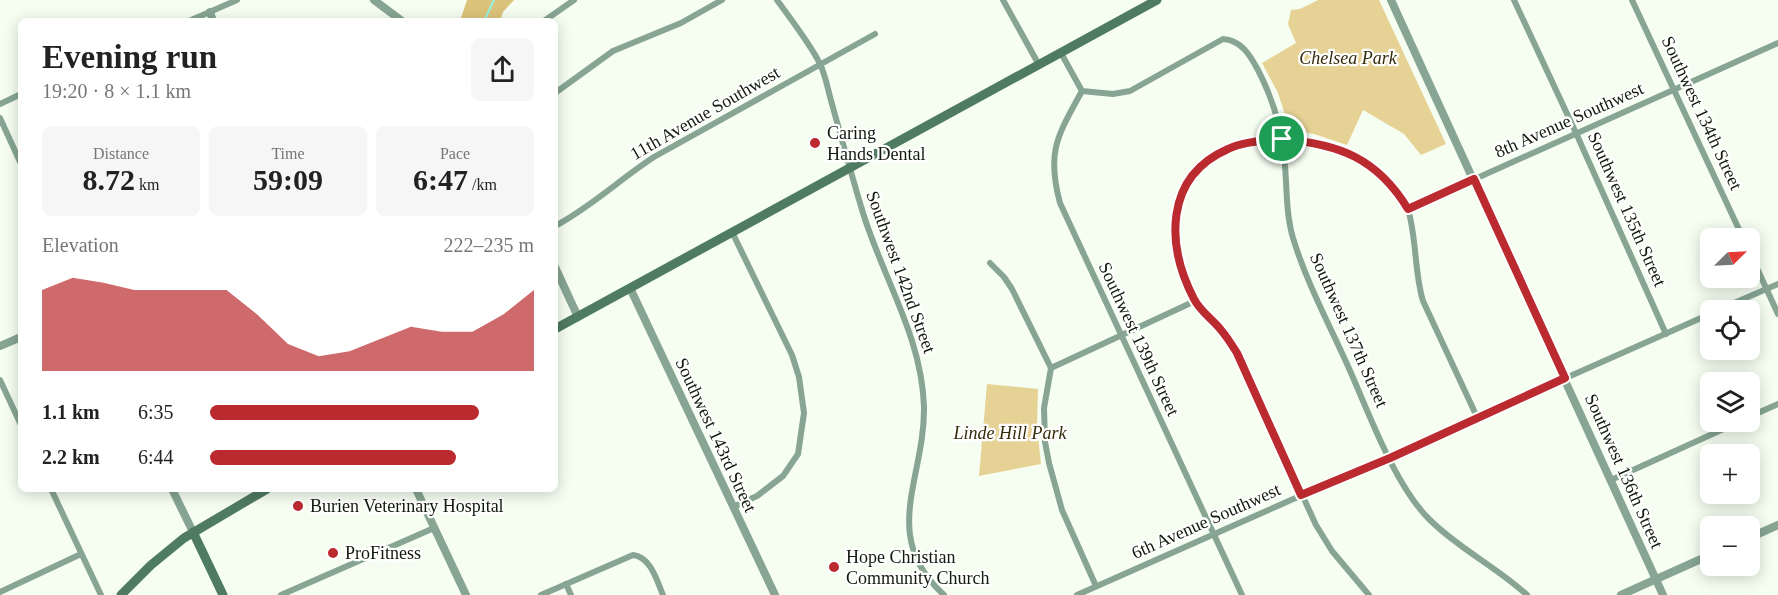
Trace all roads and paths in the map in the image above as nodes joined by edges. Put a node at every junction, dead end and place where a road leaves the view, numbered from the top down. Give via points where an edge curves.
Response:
1 (237, 0) edge
2 (374, 0) edge
3 (574, 0) edge
4 (722, 0) edge
5 (777, 0) edge
6 (1003, 0) edge
7 (1157, 0) edge
8 (1391, 0) edge
9 (1514, 0) edge
10 (1632, 0) edge
11 (210, 12) junction
12 (196, 18) edge
13 (212, 18) edge
14 (398, 18) edge
15 (548, 18) edge
16 (875, 34) dead end
17 (1778, 45) edge
18 (1060, 53) junction
19 (820, 64) junction
20 (1039, 65) junction
21 (1674, 89) junction
22 (558, 91) edge
23 (1082, 91) junction
24 (18, 95) edge
25 (0, 104) edge
26 (0, 118) edge
27 (1576, 133) junction
28 (1282, 139) junction
29 (18, 157) edge
30 (849, 168) junction
31 (1474, 179) junction
32 (1408, 209) junction
33 (558, 224) edge
34 (1738, 228) edge
35 (732, 232) junction
36 (990, 264) dead end
37 (558, 274) edge
38 (1760, 276) edge
39 (1778, 284) edge
40 (630, 288) junction
41 (1766, 289) junction
42 (1741, 300) edge
43 (1195, 301) junction
44 (1778, 314) edge
45 (578, 317) junction
46 (1700, 319) edge
47 (558, 327) edge
48 (1666, 334) junction
49 (1121, 336) junction
50 (18, 338) edge
51 (0, 346) edge
52 (1051, 368) junction
53 (1565, 378) junction
54 (0, 380) edge
55 (1778, 404) edge
56 (1760, 412) edge
57 (1477, 417) junction
58 (18, 418) edge
59 (1717, 432) edge
60 (1390, 458) junction
61 (1611, 480) junction
62 (52, 492) edge
63 (173, 492) edge
64 (262, 492) edge
65 (417, 492) edge
66 (1301, 495) junction
67 (733, 507) junction
68 (1778, 525) edge
69 (434, 528) junction
70 (193, 532) junction
71 (1760, 533) edge
72 (1214, 534) junction
73 (81, 554) junction
74 (1700, 559) edge
75 (1656, 579) junction
76 (566, 584) junction
77 (1096, 586) junction
78 (0, 592) edge
79 (101, 595) edge
80 (121, 595) edge
81 (223, 595) edge
82 (281, 595) edge
83 (466, 595) edge
84 (541, 595) edge
85 (571, 595) edge
86 (663, 595) edge
87 (776, 595) edge
88 (944, 595) edge
89 (1077, 595) edge
90 (1242, 595) edge
91 (1369, 595) edge
92 (1527, 595) edge
93 (1621, 595) edge
94 (1664, 595) edge

1 - 11 street
2 - 14 street
3 - 15 street
4 - 22 street via 681,23 613,51
5 - 19 street, Southwest 142nd Street
6 - 20 street
7 - 18 main road
8 - 31 street, Southwest 136th Street
9 - 27 street, Southwest 135th Street
10 - 21 street, Southwest 134th Street
11 - 12 street
11 - 13 street
16 - 19 street, 11th Avenue Southwest
17 - 21 street, 8th Avenue Southwest
18 - 20 main road
18 - 23 street
19 - 30 street, Southwest 142nd Street
19 - 33 street, 11th Avenue Southwest via 654,157
20 - 30 main road
21 - 27 street, 8th Avenue Southwest
21 - 34 street, Southwest 134th Street
23 - 28 street, Southwest 137th Street via 1130,91 1223,39 1237,42 1254,63 1274,104
23 - 49 street, Southwest 139th Street via 1059,134 1053,167 1055,184
24 - 25 street
26 - 29 street
27 - 31 street, 8th Avenue Southwest
27 - 48 street, Southwest 135th Street
28 - 32 street via 1341,149 1385,178
28 - 43 street via 1228,149 1203,165 1186,186 1179,200 1174,231 1181,266
28 - 60 street, Southwest 137th Street via 1287,207 1298,256
30 - 35 main road
30 - 88 street, Southwest 142nd Street via 919,364 923,422 909,538 924,574
31 - 32 street, 8th Avenue Southwest
31 - 53 street, Southwest 136th Street
32 - 57 street via 1418,284
35 - 40 main road
35 - 67 street via 792,355 804,413 798,454 783,476 757,496
36 - 52 street via 1012,289
37 - 45 street
38 - 41 street
39 - 41 street
40 - 45 main road
40 - 67 street, Southwest 143rd Street
41 - 42 street
41 - 44 street
43 - 49 street
43 - 66 street via 1237,353
45 - 47 main road
46 - 48 street, 6th Avenue Southwest
48 - 53 street, 6th Avenue Southwest
49 - 52 street
49 - 72 street, Southwest 139th Street
50 - 51 street
52 - 77 street via 1044,408 1049,463 1062,510
53 - 57 street, 6th Avenue Southwest
53 - 61 street, Southwest 136th Street
54 - 58 street
55 - 56 street
57 - 60 street, 6th Avenue Southwest
59 - 61 street
60 - 66 street, 6th Avenue Southwest
60 - 92 street, Southwest 137th Street via 1430,520
61 - 75 street, Southwest 136th Street
62 - 73 street
63 - 70 street
64 - 70 main road
65 - 69 street
66 - 72 street, 6th Avenue Southwest
66 - 91 street via 1332,551
67 - 87 street, Southwest 143rd Street
68 - 71 street
69 - 82 street
69 - 83 street
70 - 80 main road
70 - 81 main road
72 - 77 street, 6th Avenue Southwest
72 - 90 street, Southwest 139th Street
73 - 78 street
73 - 79 street
74 - 75 street
75 - 93 street
75 - 94 street, Southwest 136th Street
76 - 84 street
76 - 85 street
76 - 86 street via 636,556 648,564
77 - 89 street, 6th Avenue Southwest

